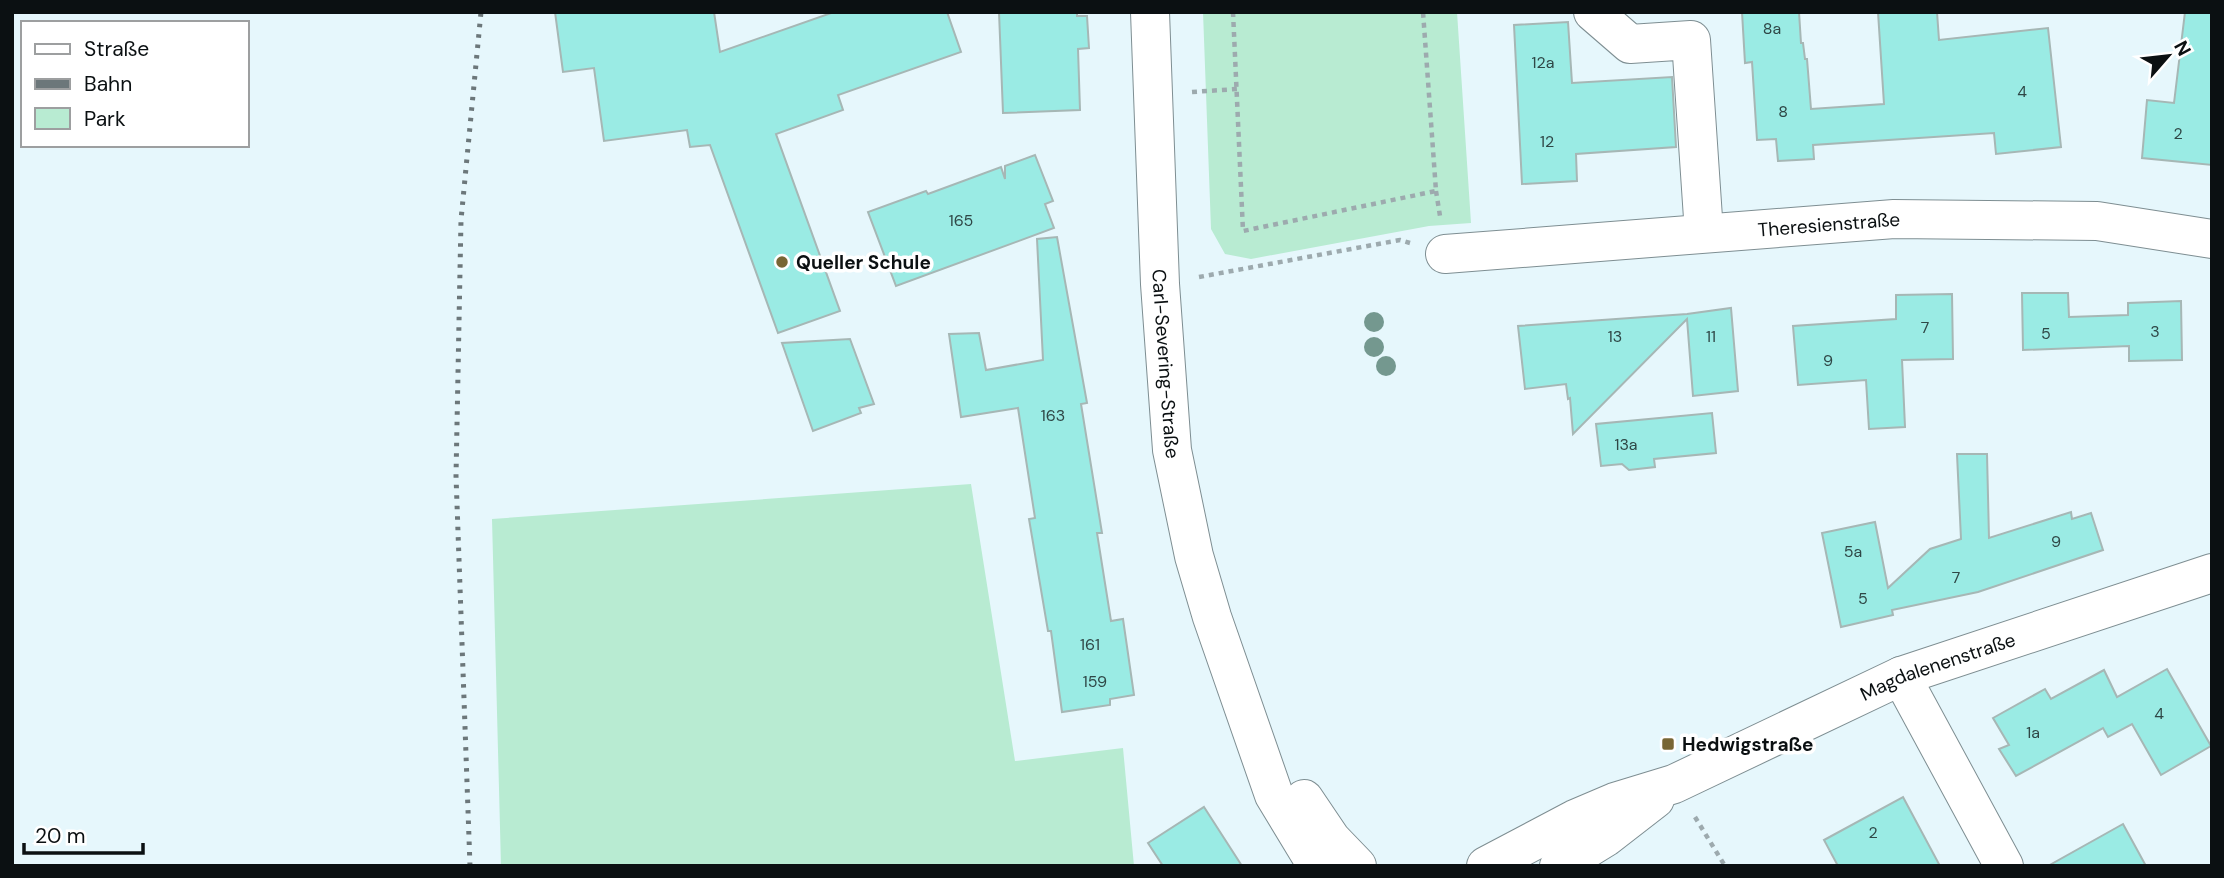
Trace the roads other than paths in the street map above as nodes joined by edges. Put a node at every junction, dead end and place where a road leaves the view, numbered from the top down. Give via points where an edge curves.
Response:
1 (1150, 12) edge
2 (1593, 12) edge
3 (1704, 233) junction
4 (2212, 239) edge
5 (1445, 254) road end
6 (2212, 573) edge
7 (1900, 677) junction
8 (1242, 704) junction
9 (1674, 784) junction
10 (1317, 866) edge
11 (1357, 866) edge
12 (1486, 866) edge
13 (1559, 866) edge
14 (2004, 866) edge

1 - 8 street, Carl-Severing-Straße via 1160,284 1172,450 1194,556
2 - 3 street via 1630,44 1691,40
3 - 4 street, Theresienstraße via 1894,219 2097,221
3 - 5 street, Theresienstraße
6 - 7 street, Magdalenenstraße
7 - 9 street, Magdalenenstraße
7 - 14 street
8 - 10 street, Carl-Severing-Straße via 1274,795
8 - 11 street, Carl-Severing-Straße via 1331,839
9 - 12 street, Magdalenenstraße via 1575,819
9 - 13 street, Magdalenenstraße

